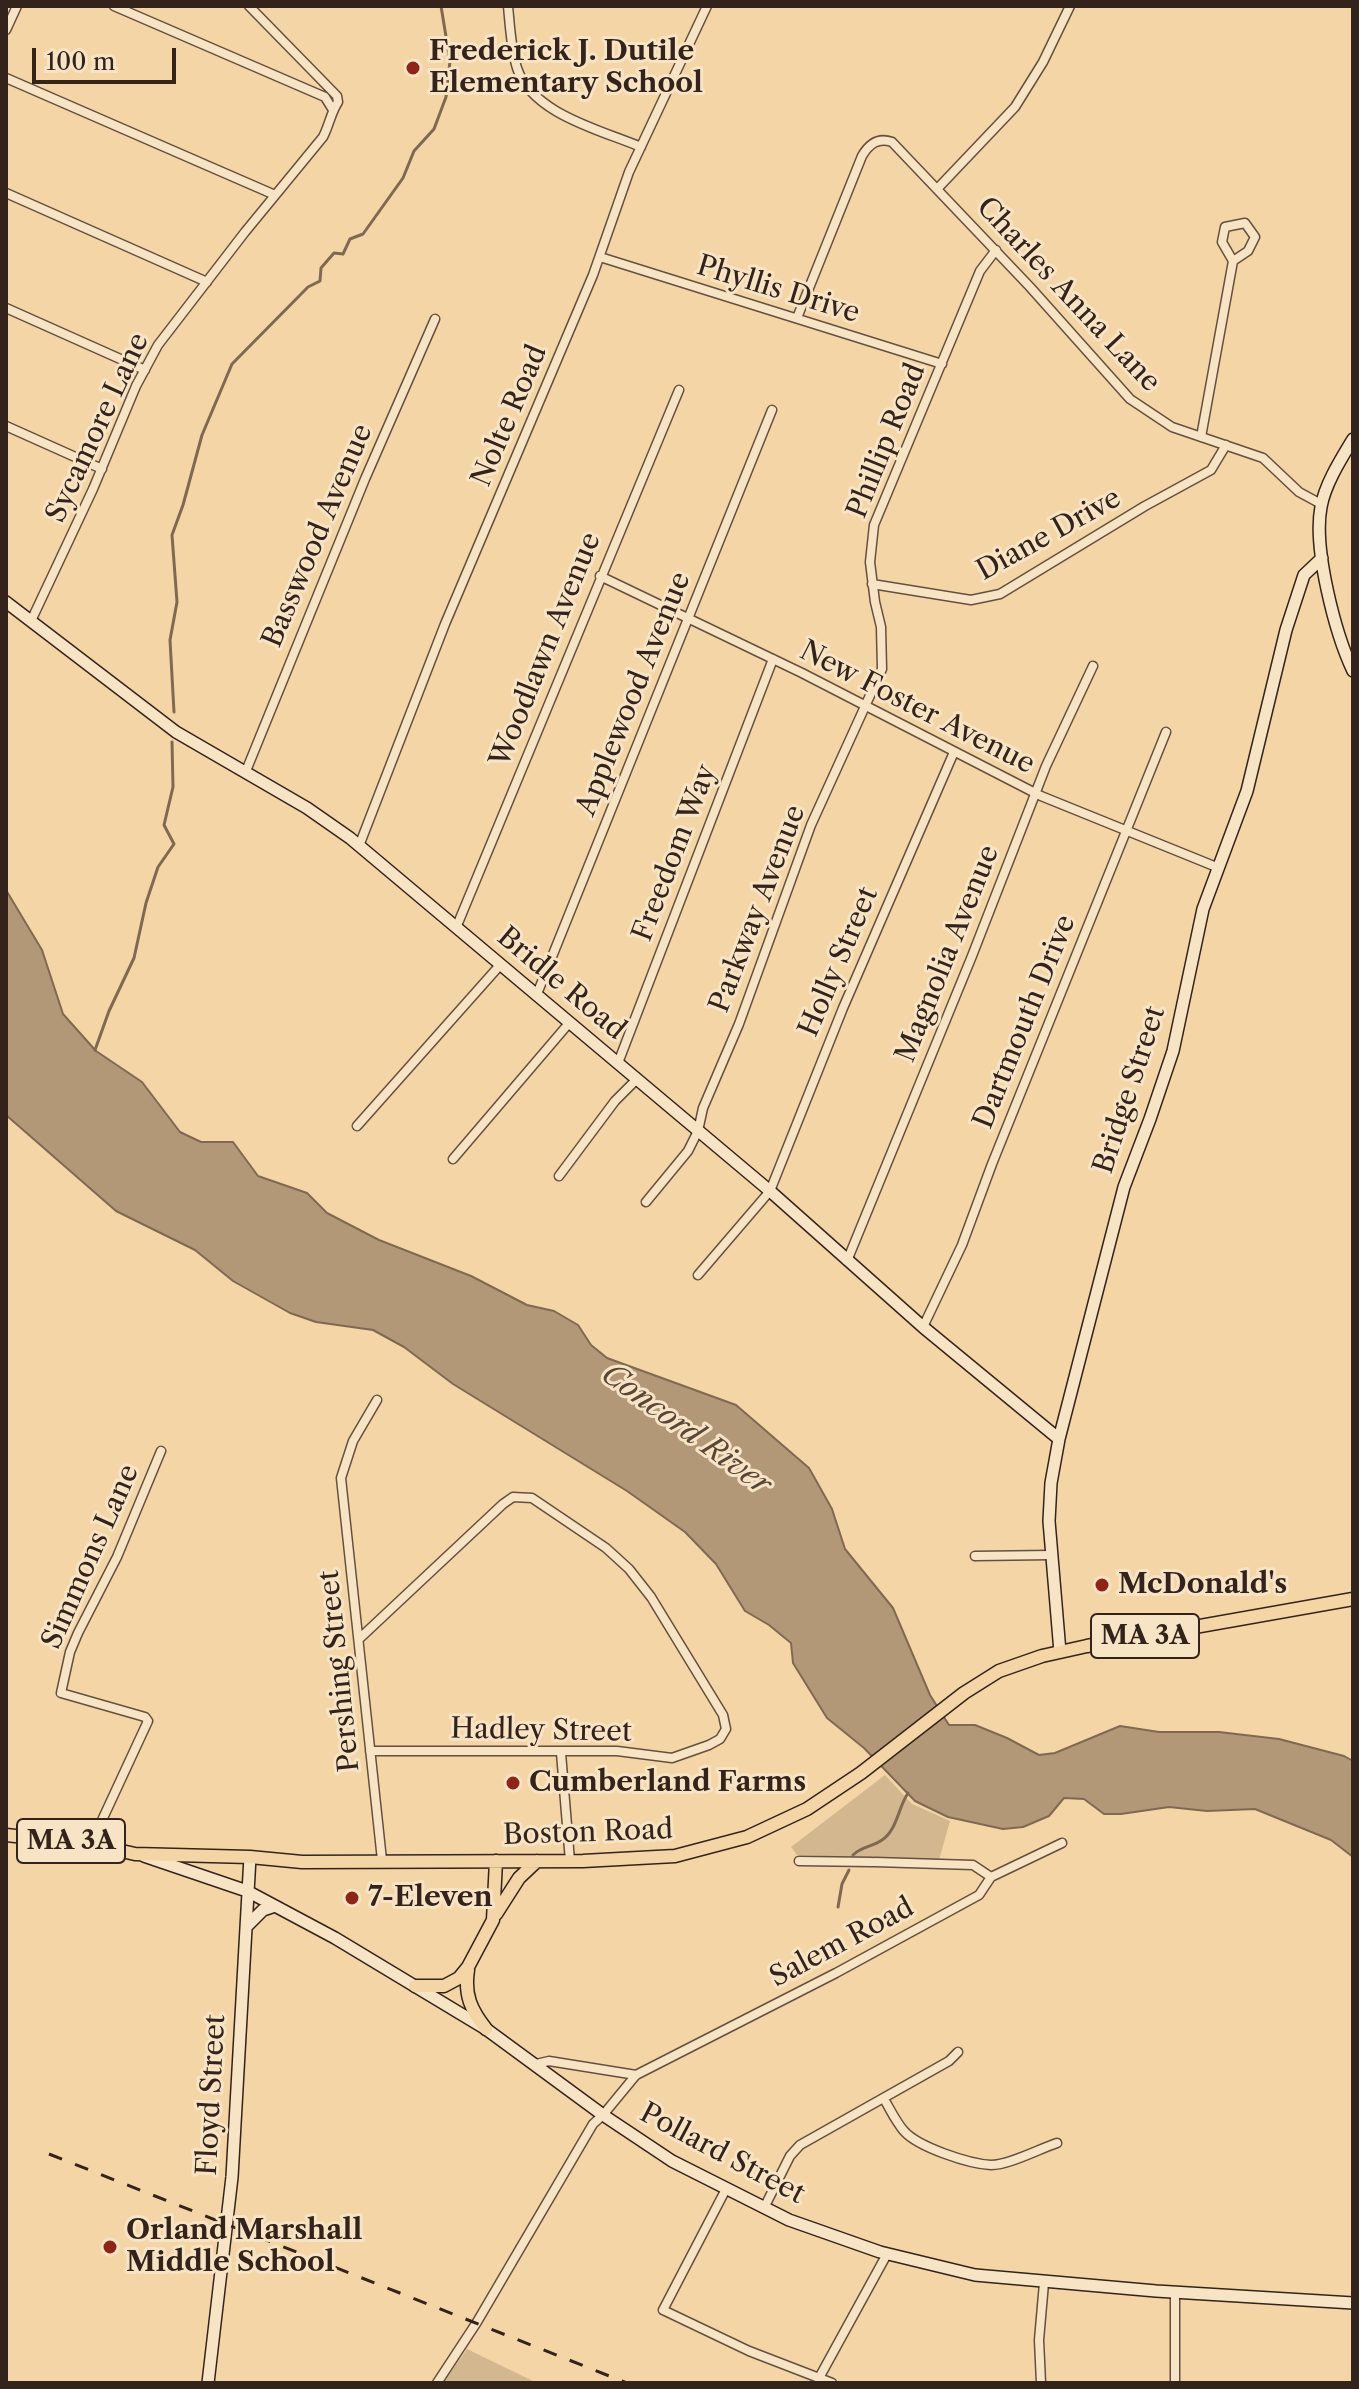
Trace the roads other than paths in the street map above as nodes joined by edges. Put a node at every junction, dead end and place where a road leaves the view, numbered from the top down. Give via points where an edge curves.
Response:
1 (17, 6) edge
2 (114, 6) edge
3 (249, 6) edge
4 (508, 6) edge
5 (707, 6) edge
6 (1070, 6) edge
7 (6, 30) edge
8 (6, 78) edge
9 (333, 110) junction
10 (641, 147) junction
11 (938, 188) junction
12 (6, 193) edge
13 (275, 195) junction
14 (996, 250) junction
15 (600, 257) junction
16 (1233, 261) junction
17 (207, 282) junction
18 (6, 308) edge
19 (797, 318) junction
20 (435, 319) dead end
21 (942, 364) junction
22 (145, 370) junction
23 (679, 390) dead end
24 (772, 410) dead end
25 (6, 426) edge
26 (1201, 437) junction
27 (1353, 439) edge
28 (1226, 445) junction
29 (102, 469) junction
30 (1321, 504) junction
31 (1322, 558) junction
32 (600, 576) junction
33 (872, 584) junction
34 (6, 602) edge
35 (689, 618) junction
36 (31, 621) junction
37 (773, 659) junction
38 (1093, 666) dead end
39 (1353, 671) edge
40 (866, 705) junction
41 (1166, 732) dead end
42 (954, 752) junction
43 (246, 771) junction
44 (1037, 794) junction
45 (1125, 830) junction
46 (359, 846) junction
47 (1219, 868) junction
48 (456, 928) junction
49 (501, 964) junction
50 (537, 994) junction
51 (570, 1022) junction
52 (618, 1063) junction
53 (637, 1079) junction
54 (357, 1126) dead end
55 (698, 1131) junction
56 (453, 1159) dead end
57 (559, 1176) dead end
58 (770, 1191) junction
59 (646, 1202) dead end
60 (847, 1261) junction
61 (698, 1275) dead end
62 (923, 1327) junction
63 (377, 1400) dead end
64 (1059, 1439) junction
65 (161, 1451) dead end
66 (1051, 1555) junction
67 (975, 1556) dead end
68 (1353, 1599) edge
69 (359, 1639) junction
70 (1060, 1652) junction
71 (370, 1751) junction
72 (561, 1753) junction
73 (6, 1835) edge
74 (1062, 1843) dead end
75 (91, 1844) junction
76 (135, 1854) junction
77 (250, 1857) junction
78 (382, 1860) junction
79 (496, 1861) junction
80 (537, 1861) junction
81 (570, 1861) junction
82 (799, 1861) dead end
83 (991, 1877) junction
84 (247, 1891) junction
85 (275, 1906) junction
86 (493, 1920) junction
87 (245, 1927) junction
88 (468, 1967) junction
89 (415, 1986) junction
90 (486, 2029) junction
91 (958, 2052) dead end
92 (536, 2064) junction
93 (636, 2075) junction
94 (884, 2099) junction
95 (603, 2115) junction
96 (1057, 2143) dead end
97 (726, 2189) junction
98 (764, 2208) junction
99 (887, 2254) junction
100 (1044, 2283) junction
101 (1175, 2292) junction
102 (1353, 2303) edge
103 (819, 2378) junction
104 (208, 2383) edge
105 (437, 2383) edge
106 (832, 2383) edge
107 (1041, 2383) edge
108 (1175, 2383) edge

1 - 7 street
2 - 9 street via 325,97
3 - 9 street via 337,96
4 - 10 street via 518,71 536,98
5 - 10 street, Nolte Road
6 - 11 street via 1015,107
8 - 13 street
9 - 13 street, Sycamore Lane via 323,137
10 - 15 street, Nolte Road
11 - 14 street, Charles Anna Lane
11 - 19 street, Charles Anna Lane via 896,143 880,140 869,146
12 - 17 street
13 - 17 street, Sycamore Lane
14 - 21 street, Phillip Road via 981,269
14 - 26 street, Charles Anna Lane via 1130,399 1172,427
15 - 19 street, Phyllis Drive
15 - 46 street, Nolte Road via 445,624
16 - 16 street via 1222,242 1225,227 1245,223 1255,237 1248,251
16 - 26 street
17 - 22 street, Sycamore Lane
18 - 22 street
19 - 21 street, Phyllis Drive
20 - 43 street, Basswood Avenue
21 - 33 street, Phillip Road via 874,525
22 - 29 street, Sycamore Lane
23 - 32 street, Woodlawn Avenue
24 - 35 street, Applewood Avenue
25 - 29 street
26 - 28 street, Charles Anna Lane
27 - 30 main road
28 - 30 street, Charles Anna Lane via 1263,458 1299,492
28 - 33 street, Diane Drive via 1211,470 1000,594 971,600
29 - 36 street, Sycamore Lane
30 - 31 main road
31 - 39 main road
31 - 47 main road, Bridge Street via 1304,575 1296,596 1248,785
32 - 35 street, New Foster Avenue
32 - 48 street, Woodlawn Avenue
33 - 40 street, Phillip Road via 883,649 882,669
34 - 36 main road, Bridle Road
35 - 37 street, New Foster Avenue
35 - 50 street, Applewood Avenue
36 - 43 main road, Bridle Road via 176,732
37 - 40 street, New Foster Avenue
37 - 52 street, Freedom Way
38 - 44 street, Magnolia Avenue
40 - 42 street, New Foster Avenue
40 - 55 street, Parkway Avenue via 811,825
41 - 45 street, Dartmouth Drive
42 - 44 street, New Foster Avenue
42 - 58 street, Holly Street
43 - 46 main road, Bridle Road
44 - 45 street, New Foster Avenue
44 - 60 street, Magnolia Avenue
45 - 47 street, New Foster Avenue
45 - 62 street, Dartmouth Drive via 962,1245
46 - 48 main road, Bridle Road
47 - 64 main road, Bridge Street via 1203,909 1173,1051 1124,1187
48 - 49 main road, Bridle Road
49 - 50 main road, Bridle Road
49 - 54 street
50 - 51 main road, Bridle Road
51 - 52 main road, Bridle Road
51 - 56 street
52 - 53 main road, Bridle Road
53 - 55 main road, Bridle Road
53 - 57 street
55 - 58 main road, Bridle Road
55 - 59 street, Parkway Avenue
58 - 60 main road, Bridle Road
58 - 61 street, Holly Street
60 - 62 main road, Bridle Road
62 - 64 main road, Bridle Road
63 - 69 street, Pershing Street via 353,1441 341,1478
64 - 66 main road, Bridge Street via 1051,1483
65 - 75 street, Simmons Lane via 70,1652 61,1693 148,1721
66 - 67 street
66 - 70 main road, Bridge Street
68 - 70 main road, Boston Road / MA 3A
69 - 71 street, Pershing Street
69 - 72 street, Hadley Street via 503,1504 513,1497 532,1498 594,1539 640,1581 723,1715 726,1729 709,1745 672,1758 617,1751
70 - 81 main road, Boston Road / MA 3A via 999,1671 861,1773 772,1827 675,1856
71 - 72 street, Hadley Street
71 - 78 street, Pershing Street
72 - 81 street
73 - 75 main road, Boston Road / MA 3A
74 - 83 street, Salem Road
75 - 76 main road, Boston Road / MA 3A
76 - 77 main road, Boston Road / MA 3A
76 - 84 main road, Pollard Street
77 - 78 main road, Boston Road / MA 3A
77 - 84 main road, Floyd Street
78 - 79 main road, Boston Road / MA 3A
79 - 80 main road, Boston Road / MA 3A
79 - 86 main road
80 - 81 main road, Boston Road / MA 3A
80 - 86 main road via 519,1878
82 - 83 street via 973,1865
83 - 93 street, Salem Road via 979,1895
84 - 85 main road, Pollard Street
84 - 87 main road, Floyd Street
85 - 87 main road
85 - 89 main road, Pollard Street
86 - 88 main road
87 - 104 main road, Floyd Street via 230,2204
88 - 89 main road via 444,1986
88 - 90 main road via 468,2000
89 - 90 main road, Pollard Street
90 - 92 main road, Pollard Street
91 - 94 street
92 - 93 street via 549,2061
92 - 95 main road, Pollard Street
93 - 95 street, Salem Road
94 - 96 street via 913,2138 973,2161 1002,2163
94 - 98 street via 800,2145
95 - 97 main road, Pollard Street
95 - 105 street, Salem Road
97 - 98 main road, Pollard Street
97 - 103 street via 663,2310
98 - 99 main road, Pollard Street
99 - 100 main road, Pollard Street via 975,2275
99 - 103 street
100 - 101 main road, Pollard Street
100 - 107 street
101 - 102 main road, Pollard Street
101 - 108 street
103 - 106 street

